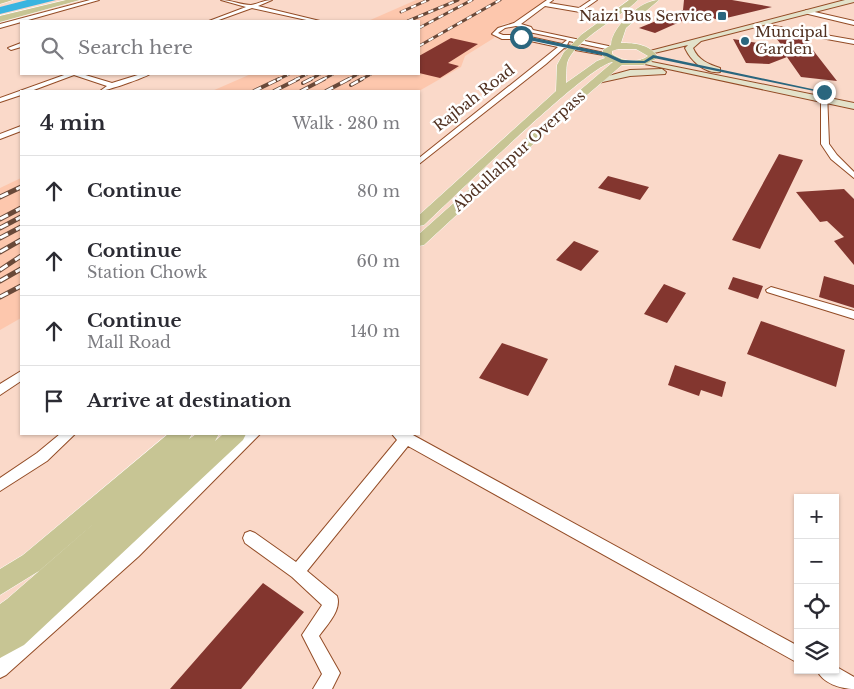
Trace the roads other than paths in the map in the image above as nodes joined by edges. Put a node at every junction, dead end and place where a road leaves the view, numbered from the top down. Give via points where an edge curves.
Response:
1 (9, 0) edge
2 (75, 0) edge
3 (96, 0) edge
4 (224, 0) edge
5 (268, 0) edge
6 (550, 0) edge
7 (594, 0) edge
8 (634, 0) edge
9 (655, 0) edge
10 (830, 0) edge
11 (853, 0) edge
12 (0, 2) edge
13 (545, 4) junction
14 (252, 6) junction
15 (580, 10) junction
16 (806, 12) junction
17 (573, 17) dead end
18 (0, 19) edge
19 (22, 20) edge
20 (215, 20) edge
21 (313, 20) edge
22 (20, 21) edge
23 (854, 23) edge
24 (515, 24) junction
25 (0, 26) edge
26 (774, 28) dead end
27 (531, 31) junction
28 (605, 33) junction
29 (521, 37) junction
30 (699, 39) junction
31 (854, 42) edge
32 (572, 43) junction
33 (20, 45) edge
34 (11, 48) dead end
35 (613, 54) junction
36 (647, 55) junction
37 (721, 71) junction
38 (69, 75) edge
39 (79, 75) edge
40 (144, 75) edge
41 (711, 76) junction
42 (598, 80) junction
43 (112, 85) junction
44 (31, 90) edge
45 (104, 90) edge
46 (562, 92) junction
47 (20, 94) edge
48 (824, 96) junction
49 (854, 98) edge
50 (0, 100) edge
51 (854, 106) edge
52 (20, 128) edge
53 (0, 137) edge
54 (420, 161) edge
55 (854, 176) edge
56 (420, 221) edge
57 (420, 241) edge
58 (771, 290) dead end
59 (854, 315) edge
60 (20, 377) edge
61 (0, 390) edge
62 (68, 435) edge
63 (182, 435) edge
64 (208, 435) edge
65 (234, 435) edge
66 (253, 435) edge
67 (402, 436) edge
68 (166, 473) junction
69 (0, 486) edge
70 (250, 538) dead end
71 (297, 572) junction
72 (0, 583) edge
73 (0, 618) edge
74 (0, 645) edge
75 (794, 653) edge
76 (0, 668) edge
77 (832, 674) edge
78 (854, 686) edge
79 (322, 689) edge

1 - 12 main road
2 - 18 main road
3 - 19 street
4 - 14 street
5 - 14 street
6 - 13 street
7 - 15 street
8 - 28 main road, Rajbah Road
9 - 28 main road, Rajbah Road via 620,29
10 - 36 main road
11 - 16 main road
13 - 15 street
13 - 24 street
14 - 20 street
14 - 21 street
15 - 17 street
16 - 23 street
16 - 30 main road
22 - 25 street
24 - 27 street
24 - 29 street via 504,26 495,34
26 - 31 street
27 - 29 street
27 - 32 street
28 - 32 main road, Rajbah Road
28 - 35 main road via 615,41
29 - 32 street
30 - 36 main road
30 - 37 main road via 689,48 692,56 700,64
32 - 35 street
32 - 35 street
32 - 46 main road, Rajbah Road via 562,63
32 - 54 street, Rajbah Road
33 - 34 street
35 - 36 main road
35 - 36 main road
35 - 42 main road, Abdullahpur Overpass
35 - 46 main road, Abdullahpur Overpass
36 - 37 main road
36 - 41 main road
37 - 48 main road
38 - 44 street
39 - 43 street
40 - 43 street
41 - 42 main road via 669,71 630,73
41 - 48 main road
42 - 57 main road, Abdullahpur Overpass
43 - 45 street
46 - 56 main road, Abdullahpur Overpass
47 - 50 street
48 - 49 main road
48 - 51 main road
48 - 55 street via 825,144
52 - 53 street
58 - 59 street
60 - 61 street
62 - 69 street
63 - 68 main road
64 - 68 main road
65 - 68 main road
66 - 76 street via 134,551
67 - 71 street
67 - 75 street
68 - 72 main road
68 - 73 main road via 16,608
68 - 74 main road via 16,636
70 - 71 street
71 - 79 street via 331,602 310,635 330,673
77 - 78 street

